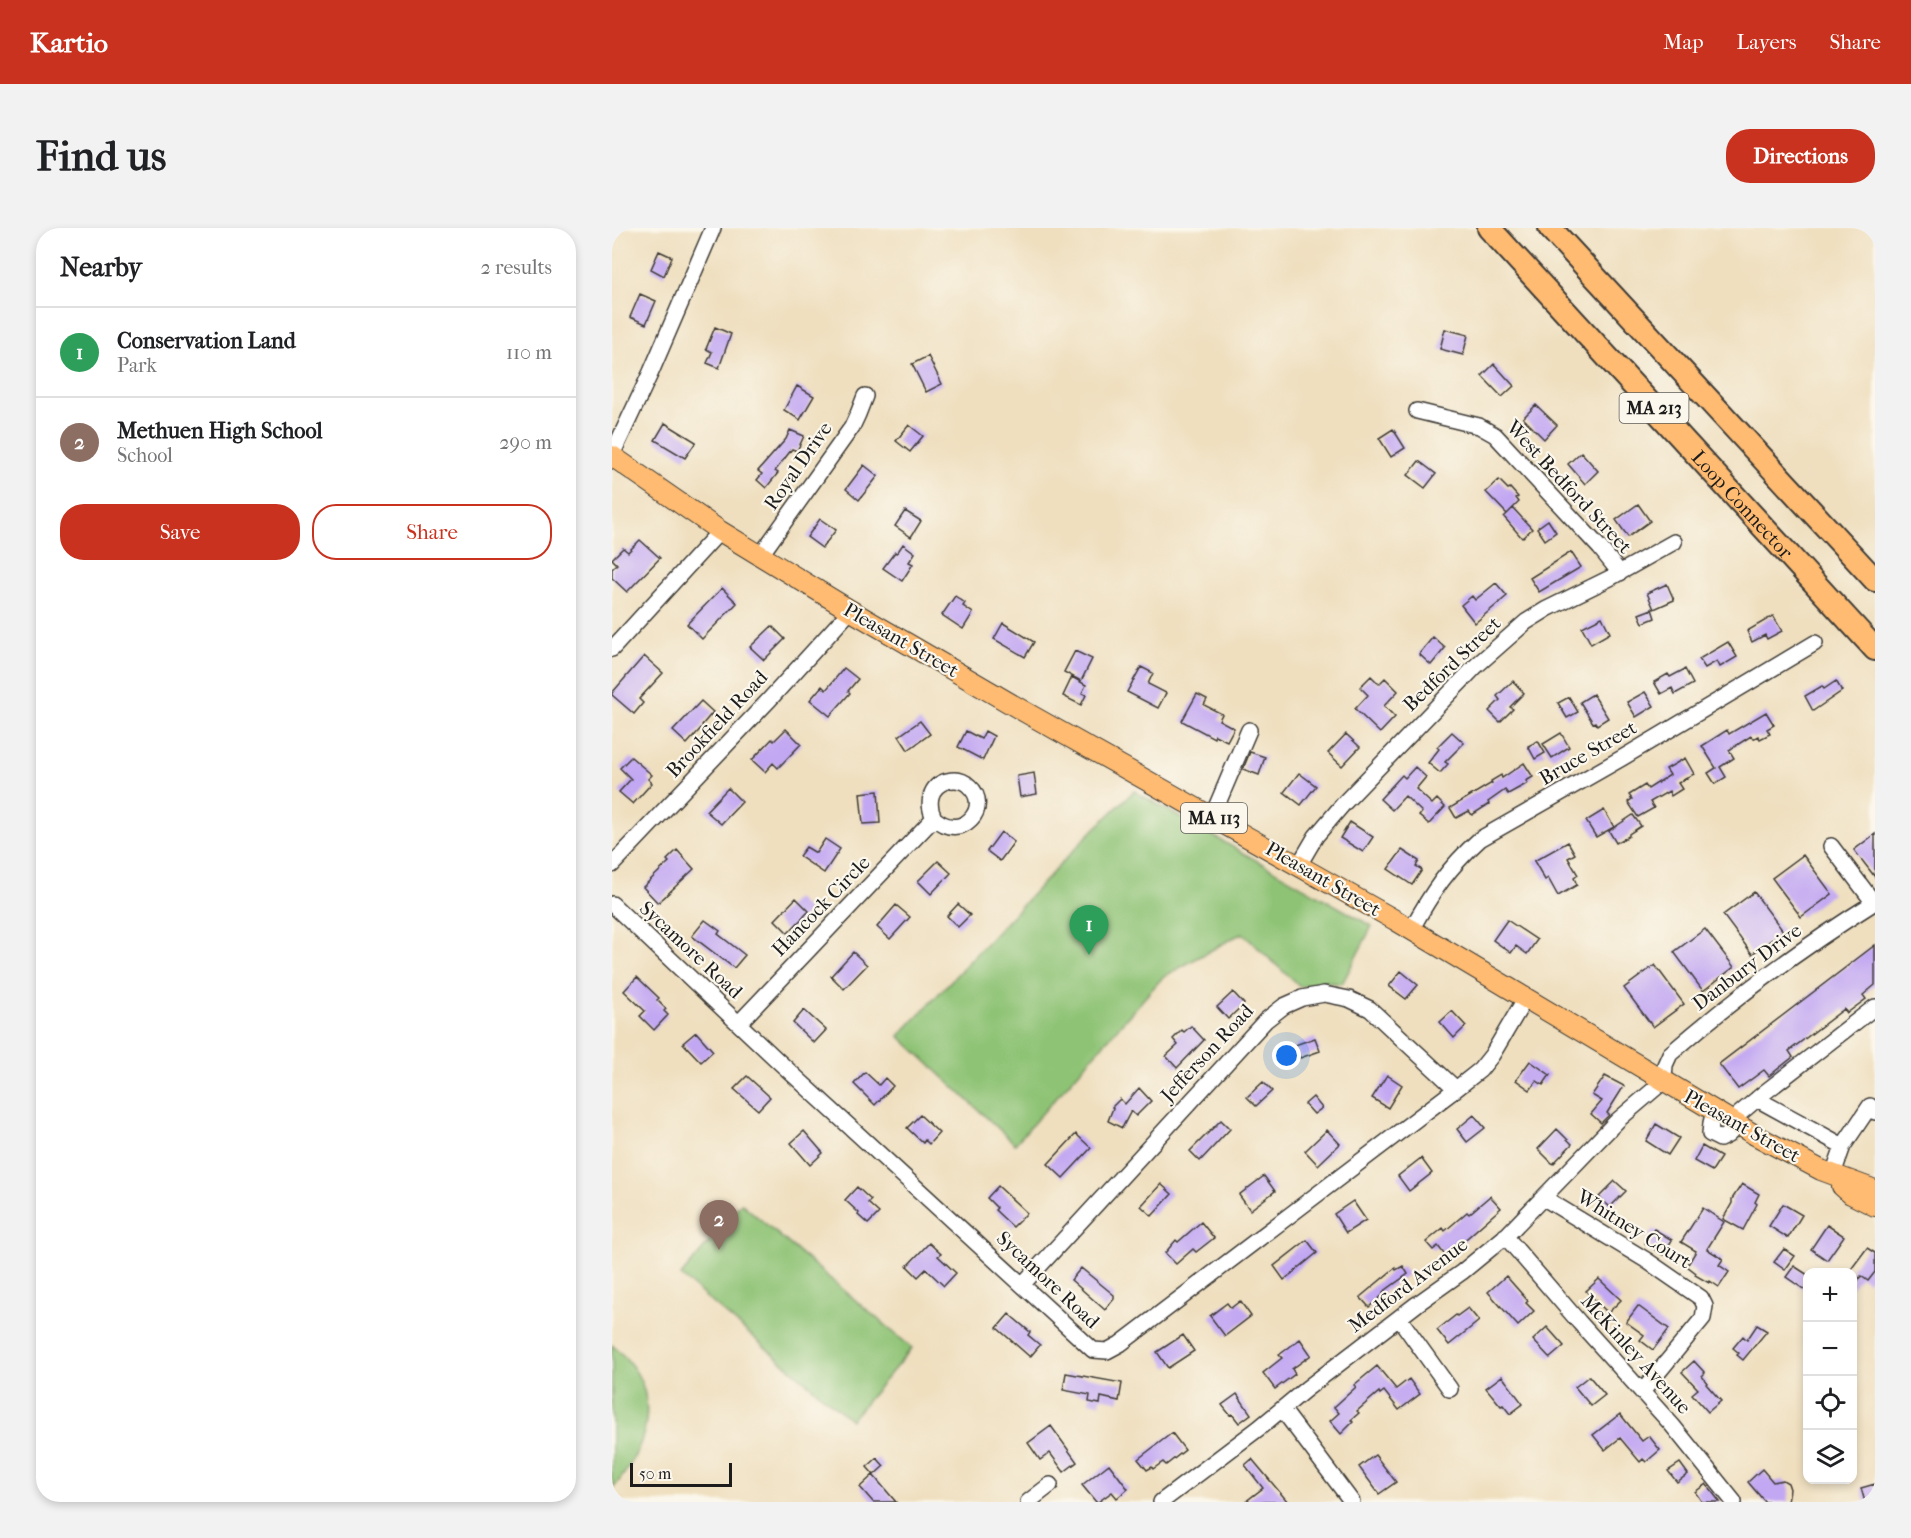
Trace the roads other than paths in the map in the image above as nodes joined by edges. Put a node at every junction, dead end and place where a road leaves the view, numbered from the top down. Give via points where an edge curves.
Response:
1 (713, 228) edge
2 (1489, 228) edge
3 (1550, 228) edge
4 (865, 396) dead end
5 (1417, 411) dead end
6 (612, 456) edge
7 (720, 531) junction
8 (1674, 542) dead end
9 (760, 556) junction
10 (1620, 573) junction
11 (1870, 573) edge
12 (850, 610) junction
13 (1815, 643) dead end
14 (612, 649) edge
15 (1875, 650) edge
16 (1249, 730) dead end
17 (1212, 817) junction
18 (934, 818) dead end
19 (1831, 846) dead end
20 (612, 865) edge
21 (1299, 865) junction
22 (1874, 902) edge
23 (612, 904) edge
24 (1411, 930) junction
25 (1525, 999) junction
26 (1875, 1007) edge
27 (739, 1023) junction
28 (1664, 1081) junction
29 (1456, 1089) junction
30 (1757, 1099) junction
31 (1873, 1107) edge
32 (1728, 1119) junction
33 (1843, 1146) junction
34 (1827, 1172) junction
35 (1875, 1190) edge
36 (1544, 1198) junction
37 (1875, 1206) edge
38 (1505, 1236) junction
39 (1022, 1285) junction
40 (1399, 1318) junction
41 (1450, 1389) dead end
42 (1642, 1392) junction
43 (1282, 1409) junction
44 (1050, 1485) dead end
45 (1028, 1502) edge
46 (1161, 1502) edge
47 (1352, 1502) edge
48 (1734, 1502) edge

1 - 6 street
2 - 15 highway, Loop Connector / MA 213
3 - 11 highway, MA 213
4 - 9 street, Royal Drive via 852,427
5 - 10 street, West Bedford Street via 1479,426 1495,435
6 - 7 main road, Pleasant Street / MA 113
7 - 9 main road, Pleasant Street / MA 113
7 - 14 street
8 - 10 street, Bedford Street
9 - 12 main road, Pleasant Street / MA 113
10 - 21 street, Bedford Street via 1533,618 1476,666 1345,802 1316,836
12 - 17 main road, Pleasant Street / MA 113
12 - 20 street, Brookfield Road
13 - 24 street, Bruce Street via 1480,839 1444,877
16 - 17 street
17 - 21 main road, Pleasant Street / MA 113
18 - 27 street, Hancock Circle
19 - 22 street
21 - 24 main road, Pleasant Street / MA 113
22 - 28 street, Danbury Drive via 1762,979 1692,1035 1670,1054
23 - 27 street, Sycamore Road
24 - 25 main road, Pleasant Street / MA 113
25 - 28 main road, Pleasant Street / MA 113
25 - 29 street, Sycamore Road via 1492,1055
26 - 30 street
27 - 39 street, Sycamore Road
28 - 32 main road, Pleasant Street / MA 113
28 - 36 street, Medford Avenue via 1618,1120
29 - 39 street, Sycamore Road via 1107,1351 1093,1350
29 - 39 street, Jefferson Road via 1370,1009 1324,994 1284,1006 1266,1020
30 - 32 street
30 - 33 street
31 - 33 street
32 - 34 main road, Pleasant Street / MA 113
33 - 34 street
34 - 35 main road, Pleasant Street / MA 113
34 - 37 main road, Pleasant Street / MA 113 via 1851,1194
36 - 38 street, Medford Avenue
36 - 42 street, Whitney Court via 1701,1298 1705,1306 1702,1318
38 - 40 street, Medford Avenue
38 - 42 street, McKinley Avenue
40 - 41 street
40 - 43 street, Medford Avenue
42 - 48 street, McKinley Avenue
43 - 46 street, Medford Avenue
43 - 47 street
44 - 45 street

